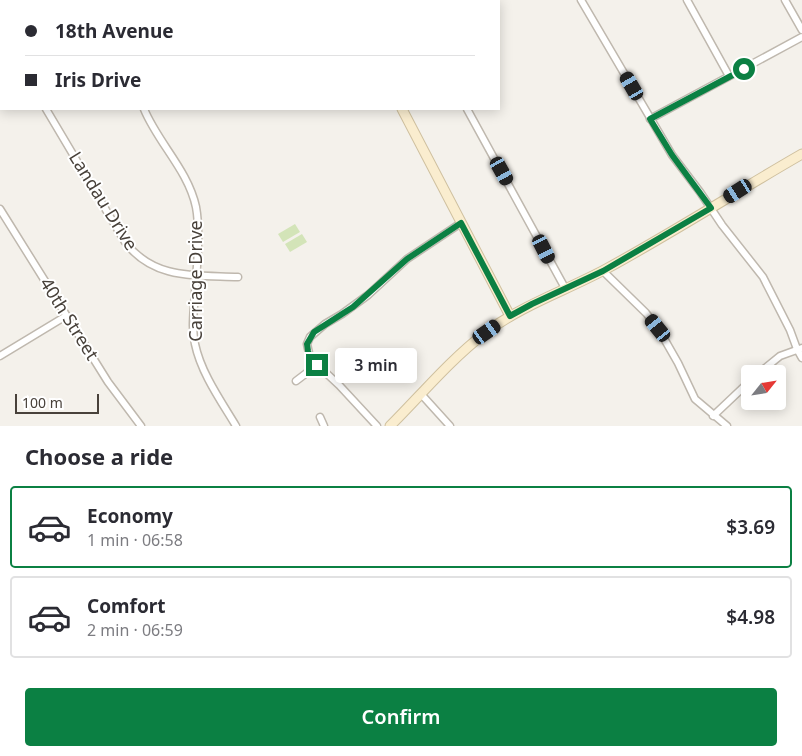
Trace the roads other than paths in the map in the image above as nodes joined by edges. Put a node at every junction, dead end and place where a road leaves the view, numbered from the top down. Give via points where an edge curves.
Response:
1 (581, 0) edge
2 (687, 0) edge
3 (785, 0) edge
4 (802, 30) edge
5 (802, 36) edge
6 (729, 76) junction
7 (47, 110) edge
8 (145, 110) edge
9 (403, 110) edge
10 (468, 110) edge
11 (650, 119) junction
12 (802, 154) edge
13 (711, 208) junction
14 (0, 209) edge
15 (461, 223) junction
16 (603, 271) junction
17 (196, 276) junction
18 (238, 277) dead end
19 (565, 288) junction
20 (66, 316) junction
21 (510, 316) junction
22 (799, 348) edge
23 (0, 356) edge
24 (802, 358) edge
25 (317, 365) junction
26 (769, 365) edge
27 (296, 381) dead end
28 (741, 390) edge
29 (421, 394) junction
30 (713, 416) junction
31 (320, 417) dead end
32 (723, 425) edge
33 (142, 426) edge
34 (236, 426) edge
35 (324, 426) edge
36 (377, 426) edge
37 (390, 426) edge
38 (450, 426) edge

1 - 11 street
2 - 6 street
3 - 4 street
5 - 6 street
6 - 11 street
7 - 17 street, Landau Drive via 134,253 149,265 167,272
8 - 17 street, Carriage Drive via 189,187 196,206
9 - 15 main road
10 - 19 street
11 - 13 street
12 - 13 main road
13 - 16 main road
13 - 22 street via 763,277
14 - 20 street, 40th Street
15 - 21 main road
15 - 25 street via 407,259 353,307 314,332 307,344 310,358
16 - 19 main road
16 - 30 street via 658,328 695,399
17 - 18 street, Landau Drive
17 - 34 street, Carriage Drive via 195,345 210,381
19 - 21 main road
20 - 23 street
20 - 33 street, 40th Street via 108,382
21 - 29 main road via 456,357
22 - 24 street
22 - 26 street
25 - 27 street
25 - 36 street
28 - 30 street
29 - 37 main road
29 - 38 street
30 - 32 street
31 - 35 street

